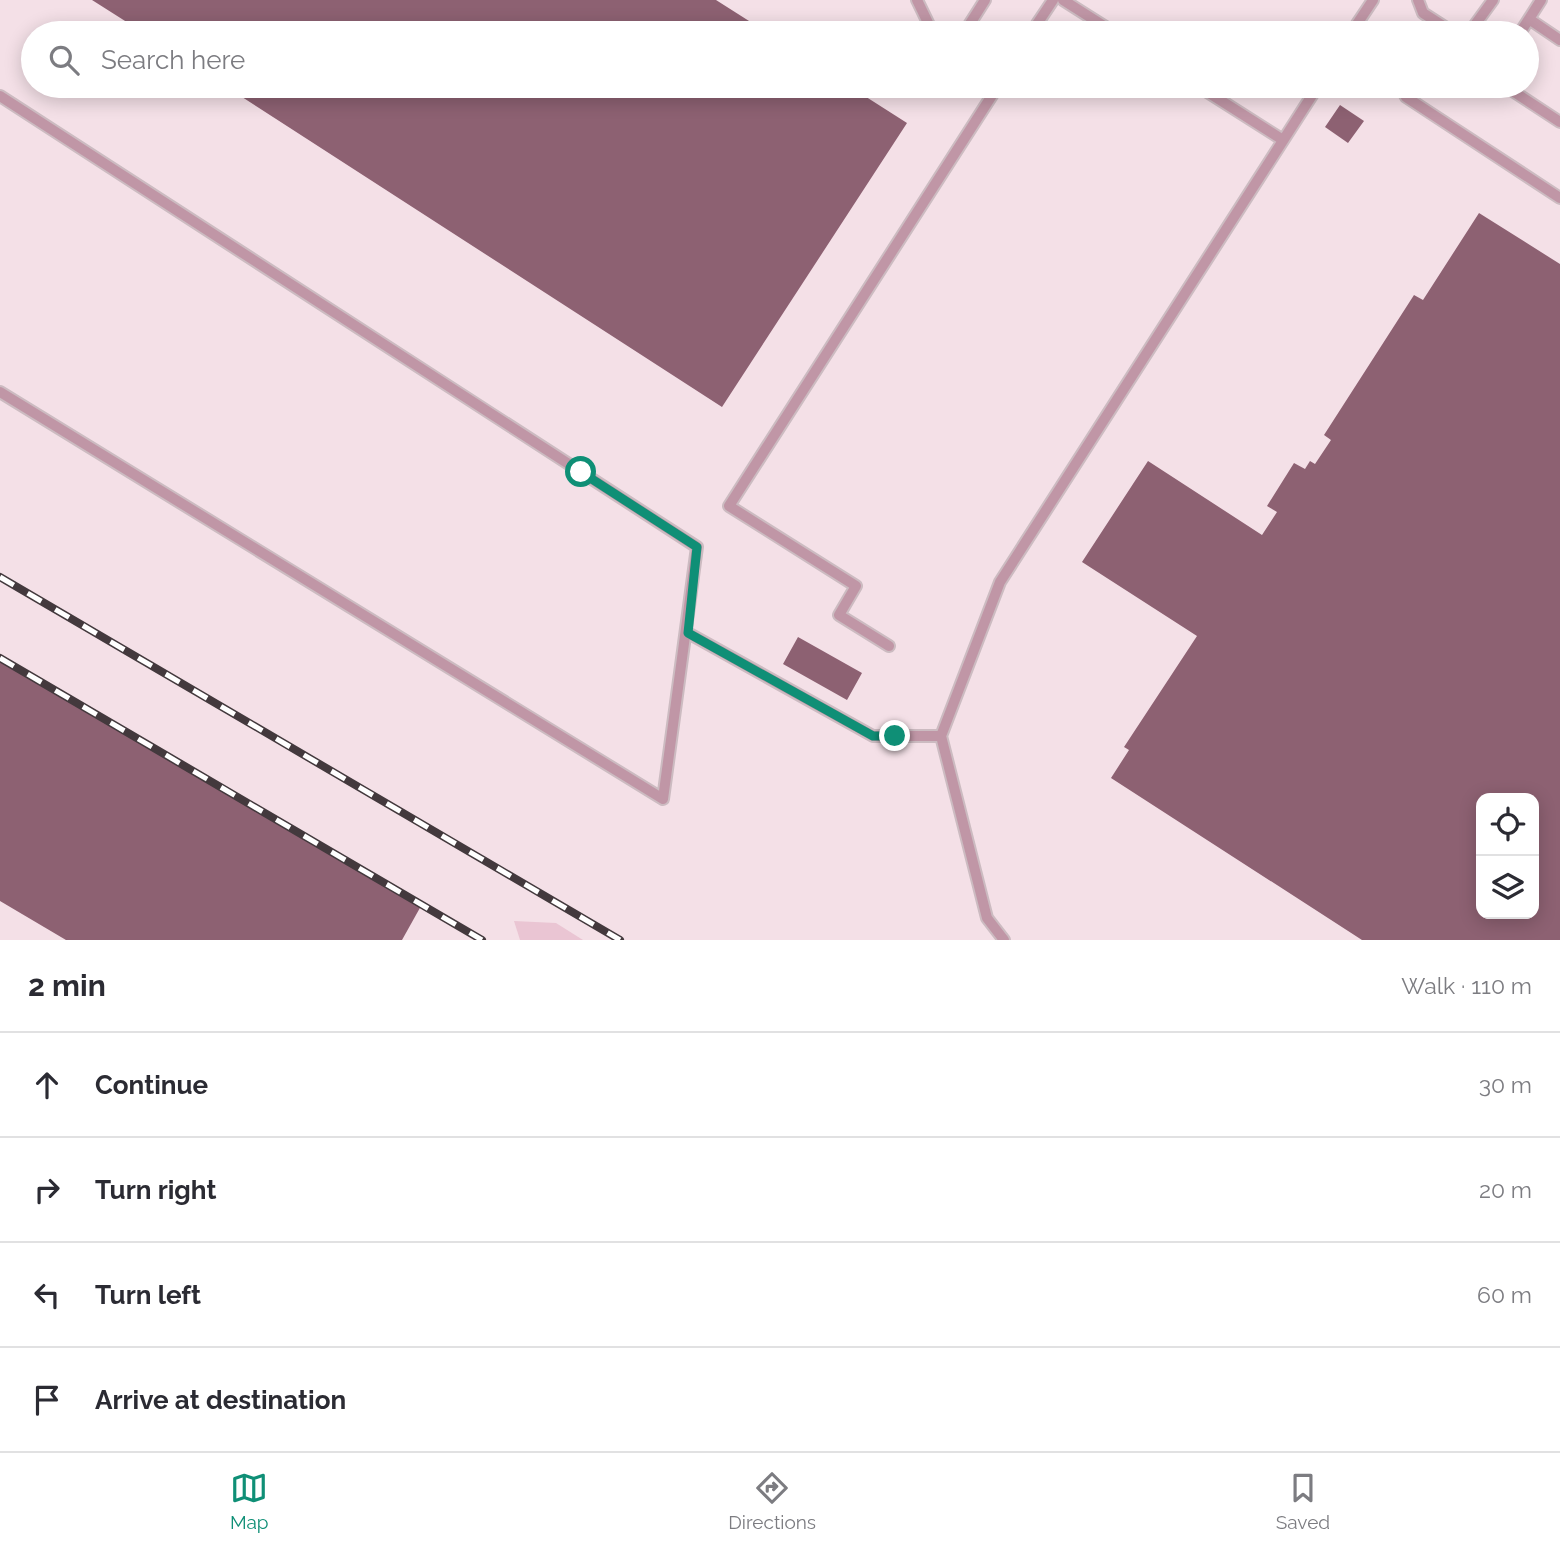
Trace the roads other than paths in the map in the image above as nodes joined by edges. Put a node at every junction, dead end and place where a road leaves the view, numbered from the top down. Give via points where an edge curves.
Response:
1 (917, 0) edge
2 (985, 0) edge
3 (1053, 0) edge
4 (1063, 0) edge
5 (1373, 0) edge
6 (1418, 0) edge
7 (1493, 0) edge
8 (1541, 0) edge
9 (1529, 19) joint
10 (927, 21) edge
11 (972, 21) edge
12 (1039, 21) edge
13 (1096, 21) edge
14 (1359, 21) edge
15 (1435, 21) edge
16 (1478, 21) edge
17 (1532, 21) edge
18 (1539, 26) edge
19 (1560, 40) edge
20 (0, 96) edge
21 (990, 98) edge
22 (1217, 98) edge
23 (1310, 98) edge
24 (1408, 98) edge
25 (1523, 98) edge
26 (1560, 122) edge
27 (1283, 140) junction
28 (1560, 198) edge
29 (0, 391) edge
30 (688, 633) junction
31 (889, 646) dead end
32 (941, 736) junction
33 (1004, 940) edge

1 - 10 lane
2 - 11 lane
3 - 12 lane
4 - 13 lane
5 - 14 lane
6 - 15 lane via 1423,13
7 - 16 lane
8 - 9 lane
9 - 17 lane
18 - 19 lane
20 - 30 lane via 697,547
21 - 31 lane via 729,506 856,586 839,615
22 - 27 lane
23 - 27 lane
24 - 28 lane
25 - 26 lane
27 - 32 lane via 1000,582
29 - 30 lane via 663,799
30 - 32 lane via 873,736
32 - 33 lane via 987,918

